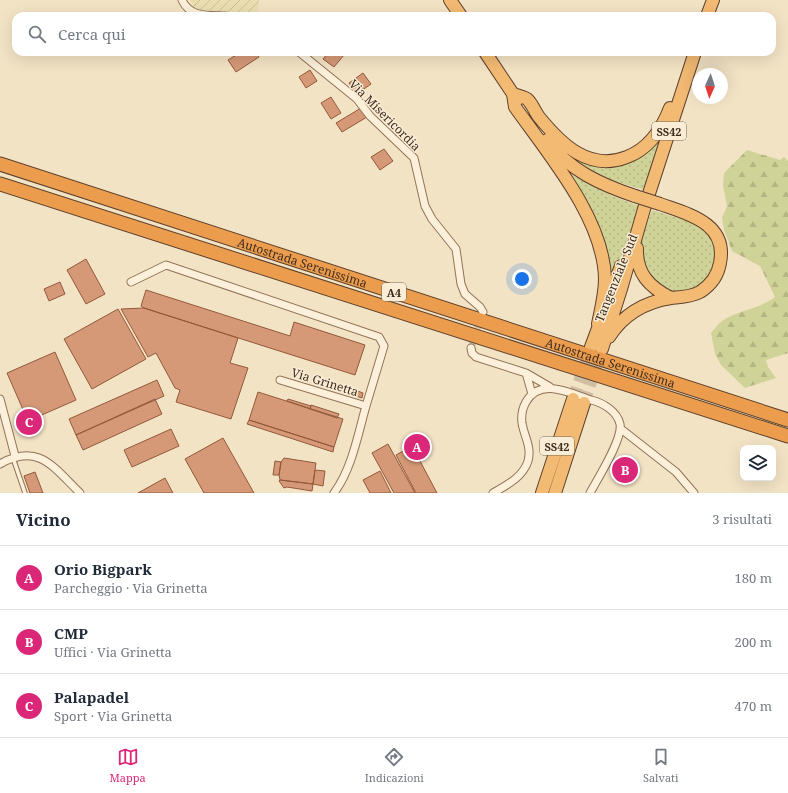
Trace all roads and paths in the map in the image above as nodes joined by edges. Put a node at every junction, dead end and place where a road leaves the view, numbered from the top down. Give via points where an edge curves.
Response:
1 (182, 0) edge
2 (450, 0) edge
3 (712, 0) edge
4 (193, 12) edge
5 (458, 12) edge
6 (708, 12) edge
7 (304, 56) edge
8 (488, 56) edge
9 (691, 56) edge
10 (693, 56) edge
11 (513, 94) junction
12 (0, 164) edge
13 (0, 184) edge
14 (644, 209) junction
15 (130, 282) dead end
16 (671, 298) junction
17 (483, 312) dead end
18 (598, 324) junction
19 (471, 348) dead end
20 (597, 348) junction
21 (526, 373) junction
22 (280, 380) dead end
23 (550, 387) junction
24 (532, 394) junction
25 (0, 398) edge
26 (366, 406) junction
27 (788, 420) edge
28 (621, 429) junction
29 (788, 436) edge
30 (14, 456) junction
31 (0, 464) edge
32 (25, 493) edge
33 (80, 493) edge
34 (334, 493) edge
35 (494, 493) edge
36 (542, 493) edge
37 (555, 493) edge
38 (590, 493) edge
39 (694, 493) edge

1 - 4 street
2 - 5 highway
3 - 6 highway
7 - 17 street, Via Misericordia via 357,100 414,158 425,206 456,250 465,294
8 - 11 highway
9 - 11 highway via 685,66 667,116 659,129 643,148 625,158 598,161 573,152 550,131 527,99
10 - 14 highway, Tangenziale Sud / SS42
11 - 16 highway, bridge via 550,145 565,161 596,181 700,219 709,226 721,251 719,269 714,279 707,287 692,296
11 - 18 highway via 515,107 570,185 596,233 605,278
12 - 27 highway, Autostrada Serenissima / A4
13 - 29 highway, Autostrada Serenissima / A4
14 - 16 highway via 637,248 638,268 648,283
14 - 18 highway, Tangenziale Sud / SS42
14 - 20 highway, Tangenziale Sud / SS42
15 - 26 street via 166,265 379,337 384,346
16 - 20 highway via 647,304 632,313
18 - 20 highway, Tangenziale Sud / SS42
19 - 21 street via 476,357
21 - 23 street
21 - 24 street
22 - 26 street, Via Grinetta
23 - 24 street
23 - 28 street via 599,402 616,416
24 - 35 street via 521,415 529,446 528,460 519,477
25 - 30 street
26 - 34 street, Via Grinetta via 348,465 340,486
28 - 38 street
28 - 39 street via 676,472
30 - 31 street
30 - 32 lane
30 - 33 street via 38,457 47,461
36 - 37 highway, SS42 via 578,401

